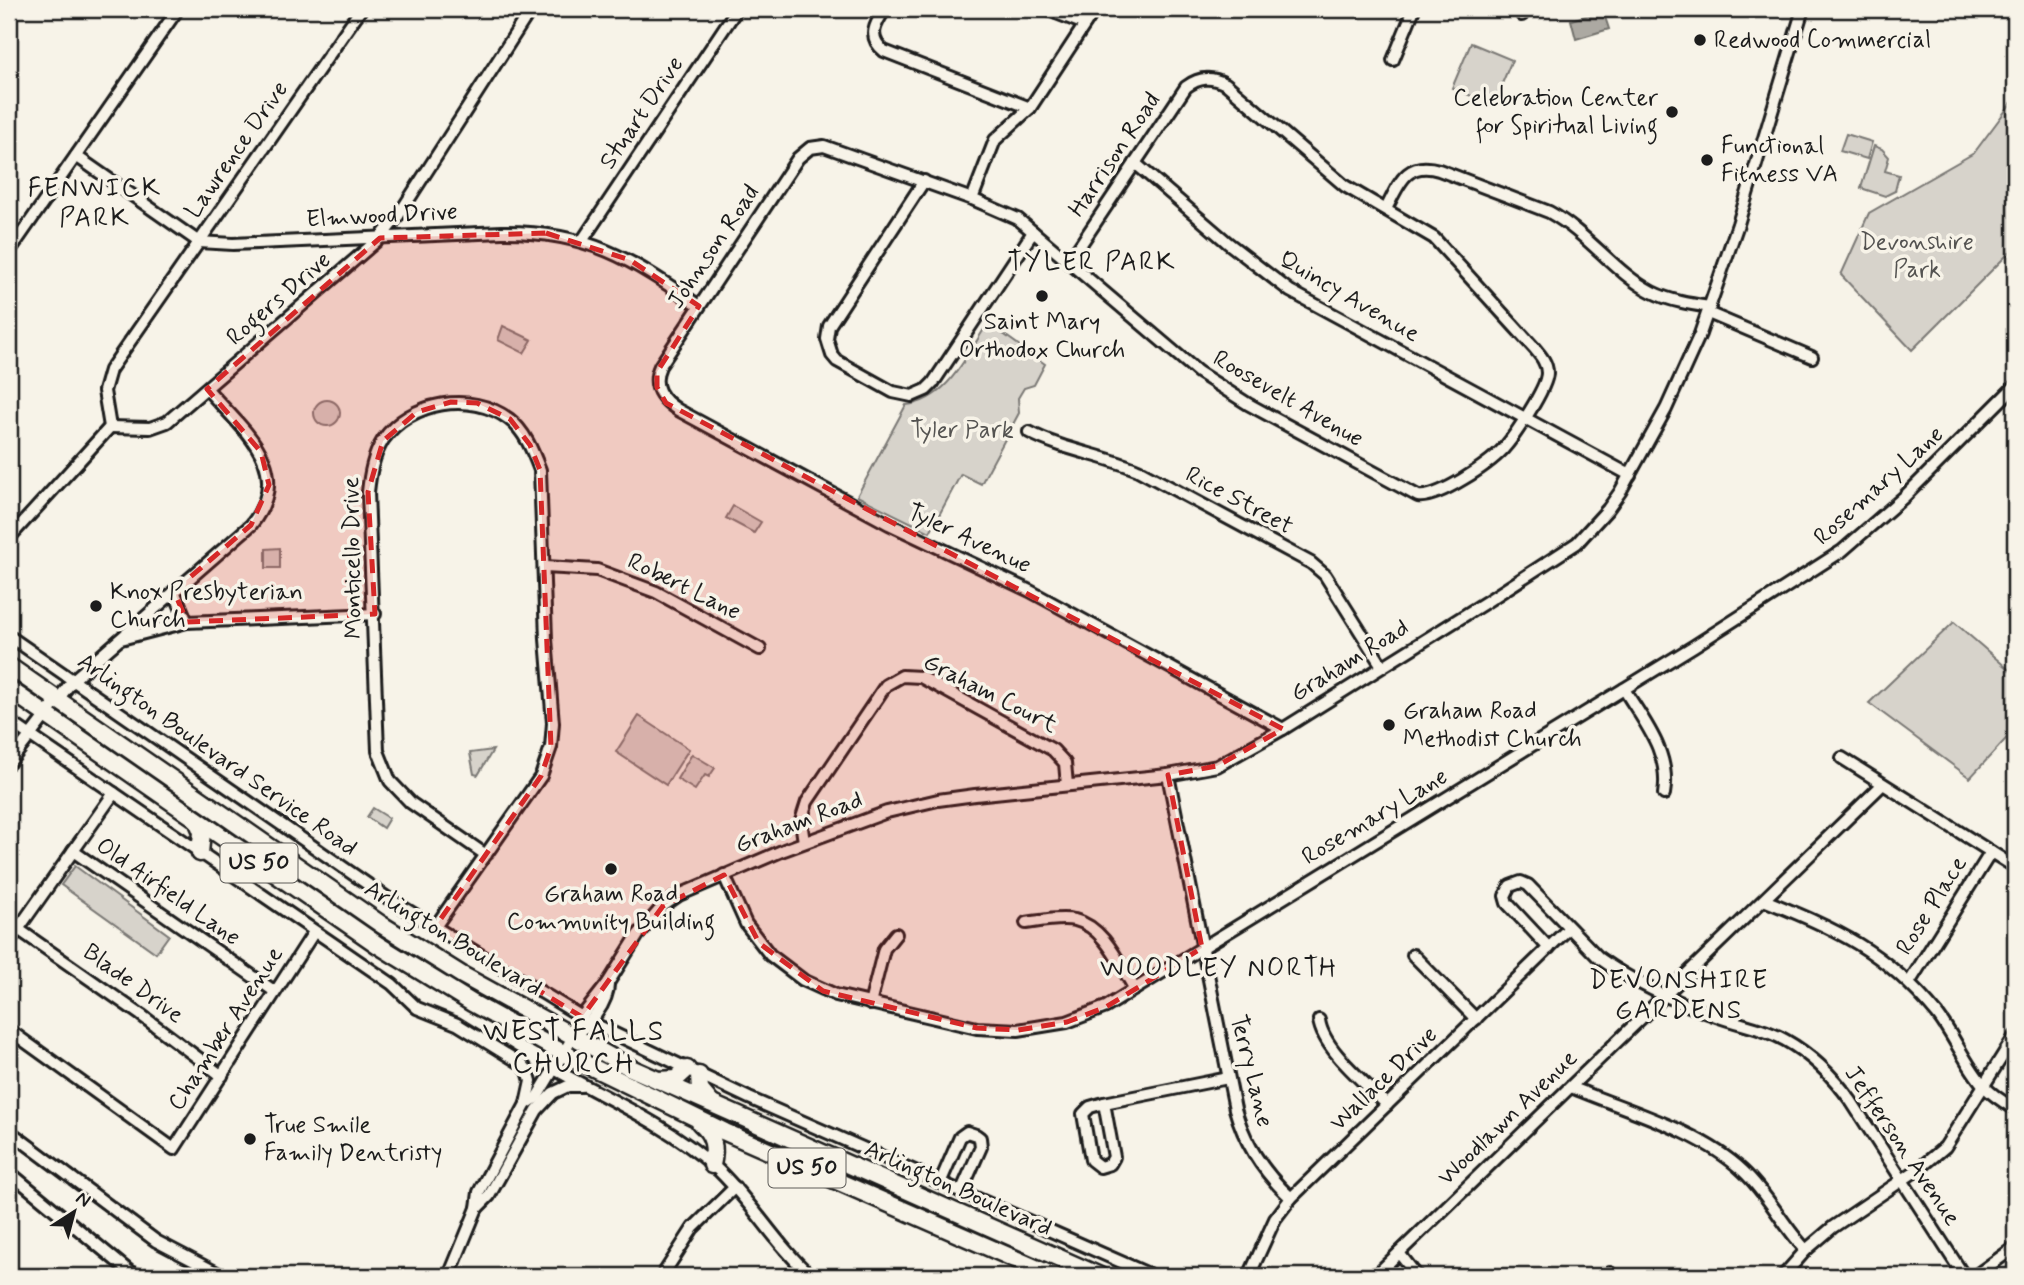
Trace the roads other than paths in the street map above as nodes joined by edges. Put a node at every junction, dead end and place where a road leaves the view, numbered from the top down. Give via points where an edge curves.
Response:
1 (178, 9) edge
2 (361, 9) edge
3 (531, 9) edge
4 (737, 9) edge
5 (885, 9) edge
6 (1046, 9) edge
7 (1095, 9) edge
8 (1413, 9) edge
9 (1803, 9) edge
10 (1085, 24) junction
11 (1393, 60) dead end
12 (1202, 79) joint
13 (1030, 108) junction
14 (810, 148) joint
15 (76, 156) junction
16 (1135, 163) junction
17 (924, 181) junction
18 (972, 199) junction
19 (1386, 209) junction
20 (1033, 232) junction
21 (380, 238) junction
22 (582, 241) junction
23 (199, 242) junction
24 (9, 251) edge
25 (1069, 262) junction
26 (699, 306) junction
27 (1709, 310) junction
28 (1812, 356) dead end
29 (657, 372) joint
30 (2015, 386) edge
31 (207, 389) junction
32 (1525, 418) junction
33 (110, 427) junction
34 (1029, 432) dead end
35 (1630, 475) junction
36 (9, 538) edge
37 (545, 567) junction
38 (174, 592) junction
39 (375, 614) junction
40 (187, 622) junction
41 (9, 636) edge
42 (119, 640) junction
43 (760, 649) dead end
44 (9, 666) edge
45 (1382, 666) junction
46 (73, 680) junction
47 (9, 689) edge
48 (1624, 689) junction
49 (58, 699) junction
50 (46, 715) junction
51 (9, 721) edge
52 (1283, 729) junction
53 (30, 736) junction
54 (1842, 758) dead end
55 (9, 763) edge
56 (1168, 775) junction
57 (1067, 785) junction
58 (1882, 785) junction
59 (114, 793) junction
60 (1664, 794) dead end
61 (197, 820) junction
62 (804, 842) junction
63 (230, 843) junction
64 (73, 851) junction
65 (1991, 852) junction
66 (200, 853) junction
67 (486, 855) junction
68 (2015, 867) edge
69 (724, 875) junction
70 (1764, 900) junction
71 (1026, 923) dead end
72 (435, 927) junction
73 (1569, 928) junction
74 (18, 929) junction
75 (314, 932) junction
76 (896, 934) dead end
77 (9, 942) edge
78 (1202, 948) junction
79 (1549, 948) junction
80 (1413, 954) dead end
81 (1909, 983) junction
82 (1135, 989) junction
83 (274, 991) junction
84 (1666, 994) junction
85 (870, 1004) junction
86 (586, 1019) junction
87 (1476, 1019) junction
88 (1319, 1020) dead end
89 (9, 1030) edge
90 (2015, 1036) edge
91 (573, 1037) junction
92 (563, 1053) junction
93 (554, 1069) junction
94 (693, 1072) junction
95 (222, 1076) junction
96 (1228, 1078) junction
97 (659, 1080) junction
98 (585, 1086) junction
99 (1984, 1086) junction
100 (1571, 1087) junction
101 (1104, 1103) junction
102 (1387, 1105) junction
103 (531, 1107) junction
104 (716, 1107) junction
105 (2015, 1109) edge
106 (690, 1115) junction
107 (9, 1131) edge
108 (712, 1165) junction
109 (9, 1172) edge
110 (1902, 1181) junction
111 (940, 1183) junction
112 (735, 1188) junction
113 (961, 1192) junction
114 (1291, 1198) junction
115 (2015, 1247) edge
116 (1806, 1250) junction
117 (1399, 1253) junction
118 (142, 1276) edge
119 (223, 1276) edge
120 (449, 1276) edge
121 (662, 1276) edge
122 (811, 1276) edge
123 (1054, 1276) edge
124 (1100, 1276) edge
125 (1153, 1276) edge
126 (1249, 1276) edge
127 (1375, 1276) edge
128 (1417, 1276) edge
129 (1783, 1276) edge
130 (1964, 1276) edge
131 (1975, 1276) edge

1 - 15 street
2 - 23 street, Lawrence Drive
3 - 21 street, Rogers Drive
4 - 22 street, Stuart Drive
5 - 13 street via 873,31 875,42 884,51
6 - 10 street
7 - 10 street
8 - 11 street
9 - 27 street, Graham Road
10 - 13 street
12 - 16 street, Harrison Road via 1186,87
12 - 19 street, Roosevelt Avenue via 1226,84 1334,177
13 - 18 street via 995,140
14 - 17 street, Roosevelt Avenue via 831,147
14 - 26 street, Johnson Road via 798,158
15 - 23 street
15 - 24 street
16 - 25 street, Harrison Road
16 - 32 street, Quincy Avenue via 1290,291
17 - 18 street, Roosevelt Avenue
17 - 20 street via 827,332 837,361 893,392 912,396 933,383
18 - 20 street, Roosevelt Avenue via 1008,213
19 - 27 street via 1411,171 1439,170 1566,221 1652,292
19 - 32 street, Roosevelt Avenue via 1447,250 1543,359 1546,379
20 - 25 street, Roosevelt Avenue
21 - 22 street, Elmwood Drive via 523,232
21 - 23 street, Elmwood Drive
21 - 31 street, Rogers Drive
22 - 26 street, Elmwood Drive via 630,260
23 - 33 street, Lawrence Drive via 107,376 104,391
25 - 32 street, Roosevelt Avenue via 1221,388 1418,496 1438,493 1487,462 1503,449
26 - 29 street, Johnson Road
27 - 28 street
27 - 35 street, Graham Road via 1674,392
29 - 52 street, Tyler Avenue via 658,391 678,410
30 - 48 street, Rosemary Lane via 1904,497 1842,551
31 - 33 street, Rogers Drive via 160,426
31 - 38 street via 261,452 268,473 267,497 251,525
32 - 35 street, Quincy Avenue
33 - 36 street
34 - 45 street, Rice Street via 1138,470 1317,567
35 - 45 street, Graham Road via 1608,509 1577,543
37 - 39 street, Monticello Drive via 540,470 530,445 510,419 477,403 451,402 417,411 383,441 371,467 368,492
37 - 43 street, Robert Lane via 597,570 656,592
37 - 67 street, Monticello Drive via 551,747 541,776
38 - 40 street
38 - 42 street
39 - 40 street
39 - 67 street, Monticello Drive via 379,751 390,781 411,803
40 - 42 street
41 - 46 street, Arlington Boulevard Service Road
42 - 46 street
44 - 49 highway, Arlington Boulevard / US 50
45 - 52 street, Graham Road
46 - 49 street
46 - 72 street, Arlington Boulevard Service Road
47 - 50 highway, Arlington Boulevard / US 50
48 - 60 street via 1660,749 1666,772
48 - 78 street, Rosemary Lane
49 - 50 street
49 - 91 highway, Arlington Boulevard / US 50 via 382,925
50 - 53 street
50 - 61 highway, Arlington Boulevard / US 50
51 - 53 street
52 - 56 street, Graham Road via 1217,766
53 - 55 street
53 - 59 street
54 - 58 street
56 - 57 street, Graham Road
56 - 78 street, Terry Lane
57 - 62 street, Graham Road via 938,800
57 - 62 street, Graham Court via 1065,763 1053,750 921,677 900,671 807,802 800,821
58 - 65 street
58 - 70 street, Woodlawn Avenue
59 - 64 street
59 - 66 street
61 - 63 highway, Arlington Boulevard / US 50
61 - 66 highway via 202,832
62 - 69 street, Graham Road
63 - 66 highway via 212,845
63 - 92 highway, Arlington Boulevard / US 50 via 424,974
64 - 74 street
64 - 83 street, Old Airfield Lane
65 - 68 street
65 - 81 street, Rose Place
66 - 75 street
67 - 72 street, Monticello Drive
69 - 85 street, Rosemary Lane via 746,924 770,955 823,990
69 - 86 street, Graham Road via 663,906 638,935 608,983 608,991
70 - 81 street via 1850,938
70 - 84 street, Woodlawn Avenue
71 - 82 street via 1064,919 1092,928
72 - 86 street, Arlington Boulevard Service Road
73 - 79 street, Wallace Drive
73 - 79 street, Jefferson Avenue via 1528,885 1510,886 1507,903
73 - 84 street, Jefferson Avenue via 1612,967
74 - 77 street
74 - 95 street, Blade Drive
75 - 83 street, Chamber Avenue
75 - 103 street via 392,984 417,1008 457,1024 522,1064 531,1081
76 - 85 street via 884,950
78 - 82 street, Rosemary Lane
78 - 96 street, Terry Lane
79 - 87 street, Wallace Drive
80 - 87 street
81 - 99 street via 1940,1018
82 - 85 street, Rosemary Lane via 1068,1022 1018,1030 977,1028
83 - 95 street, Chamber Avenue
84 - 100 street, Woodlawn Avenue
84 - 110 street, Jefferson Avenue via 1690,1007 1766,1031 1815,1061 1851,1101
86 - 91 street, Graham Road
86 - 94 street, Arlington Boulevard Service Road
87 - 102 street, Wallace Drive
88 - 102 street via 1328,1044
89 - 95 street, Chamber Avenue via 174,1149
90 - 99 street
91 - 92 street, Graham Road
91 - 97 highway, Arlington Boulevard / US 50
92 - 93 street, Graham Road
92 - 106 highway, Arlington Boulevard / US 50
93 - 98 street
93 - 103 street, Graham Road
94 - 97 highway
94 - 104 highway via 699,1090
94 - 111 street, Arlington Boulevard Service Road
96 - 101 street
96 - 114 street, Terry Lane via 1244,1137 1268,1175
97 - 104 highway, Arlington Boulevard / US 50
98 - 103 street via 568,1086
98 - 108 street via 673,1135
99 - 105 street
99 - 110 street via 1945,1147
100 - 116 street via 1697,1139 1726,1157 1754,1182
100 - 117 street, Woodlawn Avenue
101 - 101 street via 1114,1157 1100,1167 1091,1160 1083,1114
102 - 114 street, Wallace Drive
103 - 120 street, Graham Road via 479,1192
104 - 124 highway, Arlington Boulevard / US 50
106 - 108 highway via 711,1135
106 - 123 highway, Arlington Boulevard / US 50
107 - 119 street via 156,1241
108 - 112 street
109 - 118 street via 130,1272
110 - 116 street
110 - 130 street, Jefferson Avenue
111 - 113 street, Arlington Boulevard Service Road
111 - 113 street via 960,1137 967,1132 976,1135 981,1147
112 - 121 street via 693,1228
112 - 122 street
113 - 125 street, Arlington Boulevard Service Road
114 - 126 street, Wallace Drive via 1275,1219
115 - 131 street
116 - 129 street
117 - 127 street, Woodlawn Avenue
117 - 128 street

